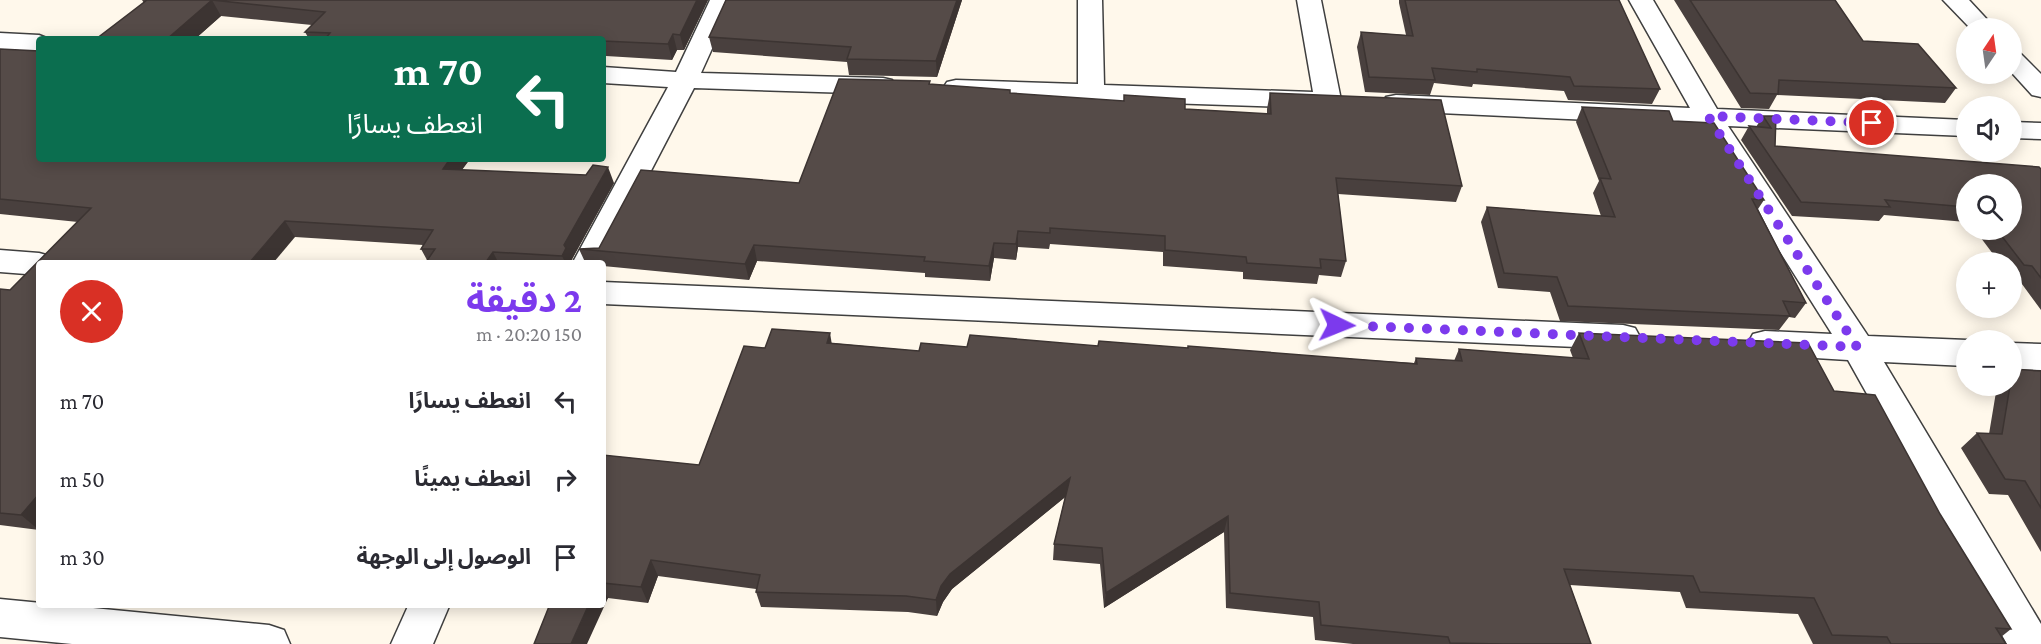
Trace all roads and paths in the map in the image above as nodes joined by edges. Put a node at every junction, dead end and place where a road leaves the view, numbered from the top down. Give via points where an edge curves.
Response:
1 (722, 0) edge
2 (1090, 0) edge
3 (1309, 0) edge
4 (1641, 0) edge
5 (1955, 0) edge
6 (1973, 18) edge
7 (0, 41) edge
8 (36, 43) edge
9 (2022, 69) edge
10 (606, 75) edge
11 (685, 80) junction
12 (2041, 89) edge
13 (1091, 91) junction
14 (1352, 101) junction
15 (1708, 116) junction
16 (1956, 128) edge
17 (2022, 130) edge
18 (2041, 131) edge
19 (589, 260) edge
20 (0, 261) edge
21 (36, 264) edge
22 (606, 293) edge
23 (1654, 338) edge
24 (1738, 342) edge
25 (1857, 347) junction
26 (1956, 352) edge
27 (2022, 356) edge
28 (2041, 357) edge
29 (428, 608) edge
30 (0, 618) edge
31 (269, 644) edge
32 (412, 644) edge
33 (2030, 644) edge

1 - 11 street
2 - 13 street
3 - 14 street
4 - 15 street
5 - 6 street
7 - 8 street
9 - 12 street
10 - 11 street
11 - 13 street
11 - 19 street
13 - 14 street
14 - 15 street
15 - 16 street
15 - 25 street
17 - 18 street
20 - 21 street
22 - 23 street
24 - 25 street
25 - 26 street
25 - 33 street
27 - 28 street
29 - 32 street
30 - 31 street

